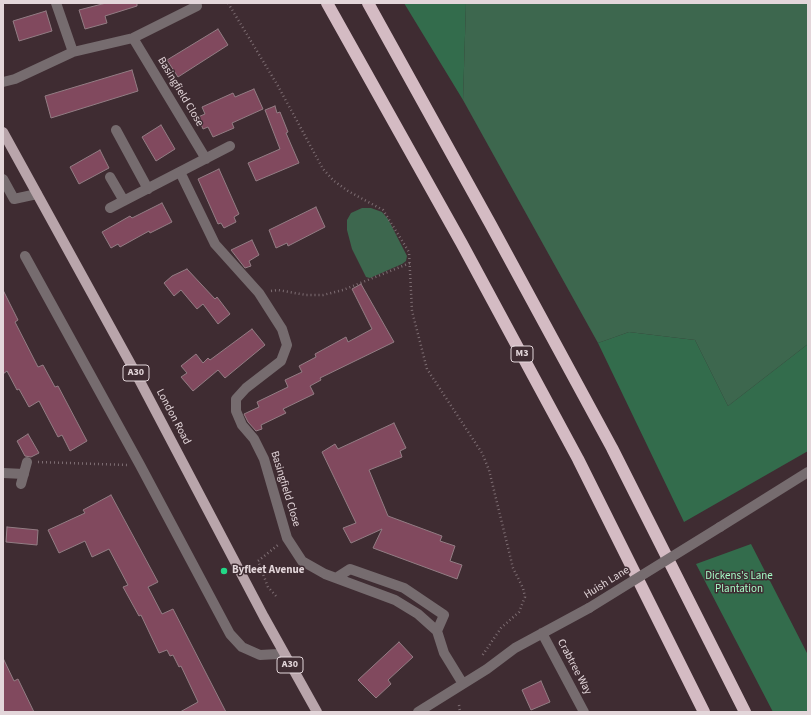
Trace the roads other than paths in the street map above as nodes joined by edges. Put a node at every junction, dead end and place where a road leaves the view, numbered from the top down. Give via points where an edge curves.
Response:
1 (56, 3) edge
2 (327, 3) edge
3 (368, 3) edge
4 (197, 6) dead end
5 (134, 38) junction
6 (73, 52) junction
7 (3, 82) edge
8 (116, 130) dead end
9 (3, 132) edge
10 (230, 146) dead end
11 (206, 159) junction
12 (180, 172) junction
13 (110, 177) dead end
14 (3, 179) edge
15 (148, 189) junction
16 (37, 194) junction
17 (124, 201) junction
18 (110, 208) dead end
19 (25, 256) dead end
20 (27, 462) road end
21 (808, 472) edge
22 (3, 473) edge
23 (336, 578) junction
24 (437, 631) junction
25 (542, 633) junction
26 (283, 652) junction
27 (463, 684) junction
28 (317, 712) edge
29 (418, 712) edge
30 (583, 712) edge
31 (704, 712) edge
32 (745, 712) edge

1 - 6 street
2 - 31 highway, M3 via 578,458
3 - 32 highway via 612,448
4 - 5 street
5 - 6 street
5 - 11 street, Basingfield Close
6 - 7 street
8 - 15 street
9 - 16 main road, London Road / A30
10 - 11 street
11 - 12 street
12 - 15 street
12 - 23 street, Basingfield Close via 215,244 259,293 282,329 287,345 281,361 236,399 236,411 264,459 287,538 302,561
13 - 17 street
14 - 16 street via 14,199
15 - 17 street
16 - 26 main road, London Road / A30 via 138,376
17 - 18 street
19 - 26 street via 230,634 242,647 260,655
20 - 22 street via 22,479
21 - 25 street, Huish Lane, bridge via 589,608
23 - 24 street, Basingfield Close via 395,600 418,614
23 - 24 street via 350,569 404,588 444,616
24 - 27 street, Basingfield Close via 444,652
25 - 27 street, Huish Lane via 515,648
25 - 30 street, Crabtree Way
26 - 28 main road, London Road / A30
27 - 29 street, Huish Lane

